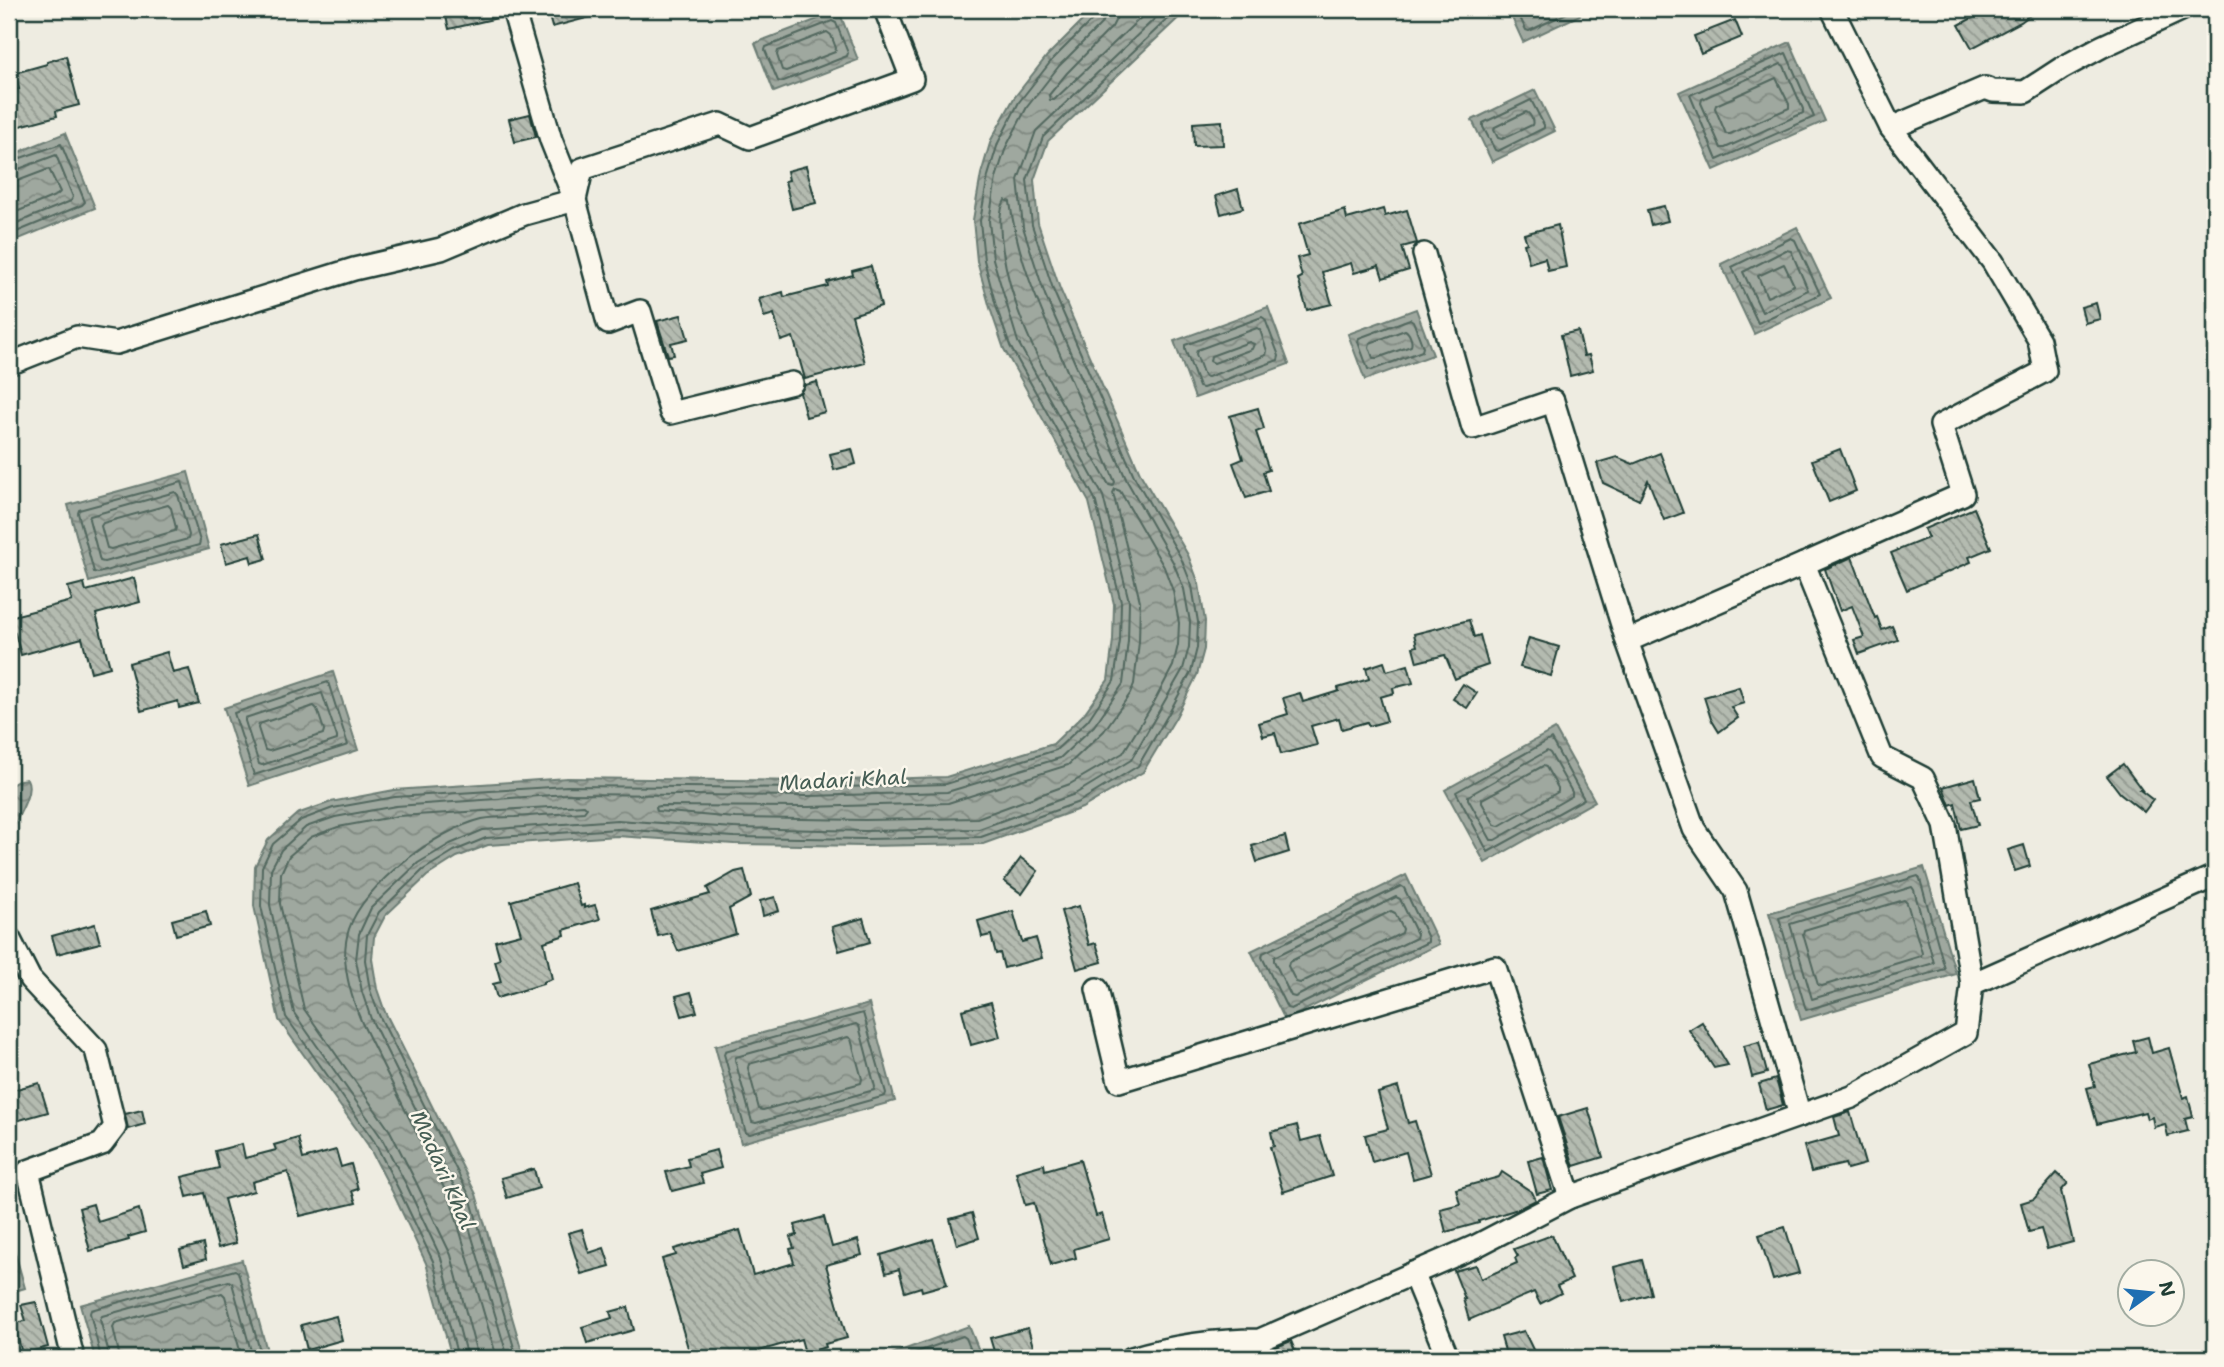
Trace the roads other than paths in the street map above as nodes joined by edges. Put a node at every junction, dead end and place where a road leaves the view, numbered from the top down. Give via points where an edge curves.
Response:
1 (513, 9) edge
2 (885, 9) edge
3 (1832, 9) edge
4 (2183, 9) edge
5 (1891, 128) junction
6 (575, 200) junction
7 (1424, 254) dead end
8 (9, 365) edge
9 (792, 383) dead end
10 (1804, 564) junction
11 (1626, 640) junction
12 (2215, 876) edge
13 (9, 938) edge
14 (1972, 984) junction
15 (1097, 989) dead end
16 (1800, 1116) junction
17 (18, 1174) edge
18 (1570, 1197) junction
19 (1413, 1273) junction
20 (73, 1358) edge
21 (1132, 1358) edge
22 (1448, 1358) edge

1 - 6 street via 551,140
2 - 6 street via 912,79 750,138 720,124 582,169
3 - 5 street
4 - 5 street via 2101,47 2025,92 1985,88
5 - 10 street via 1993,262 2039,340 2045,371 1941,425 1963,494
6 - 8 street via 524,214 441,249 354,269 116,343 77,337
6 - 9 street via 608,323 640,311 671,413
7 - 11 street via 1473,428 1553,401
10 - 11 street
10 - 14 street via 1882,757 1923,778 1945,825
11 - 16 street via 1694,829 1736,891
12 - 14 street
13 - 17 street via 30,979 96,1050 115,1127 102,1144
14 - 16 street via 1966,1033 1852,1097
15 - 18 street via 1119,1081 1495,967
16 - 18 street
17 - 20 street
18 - 19 street
19 - 21 street via 1260,1340 1156,1351
19 - 22 street

